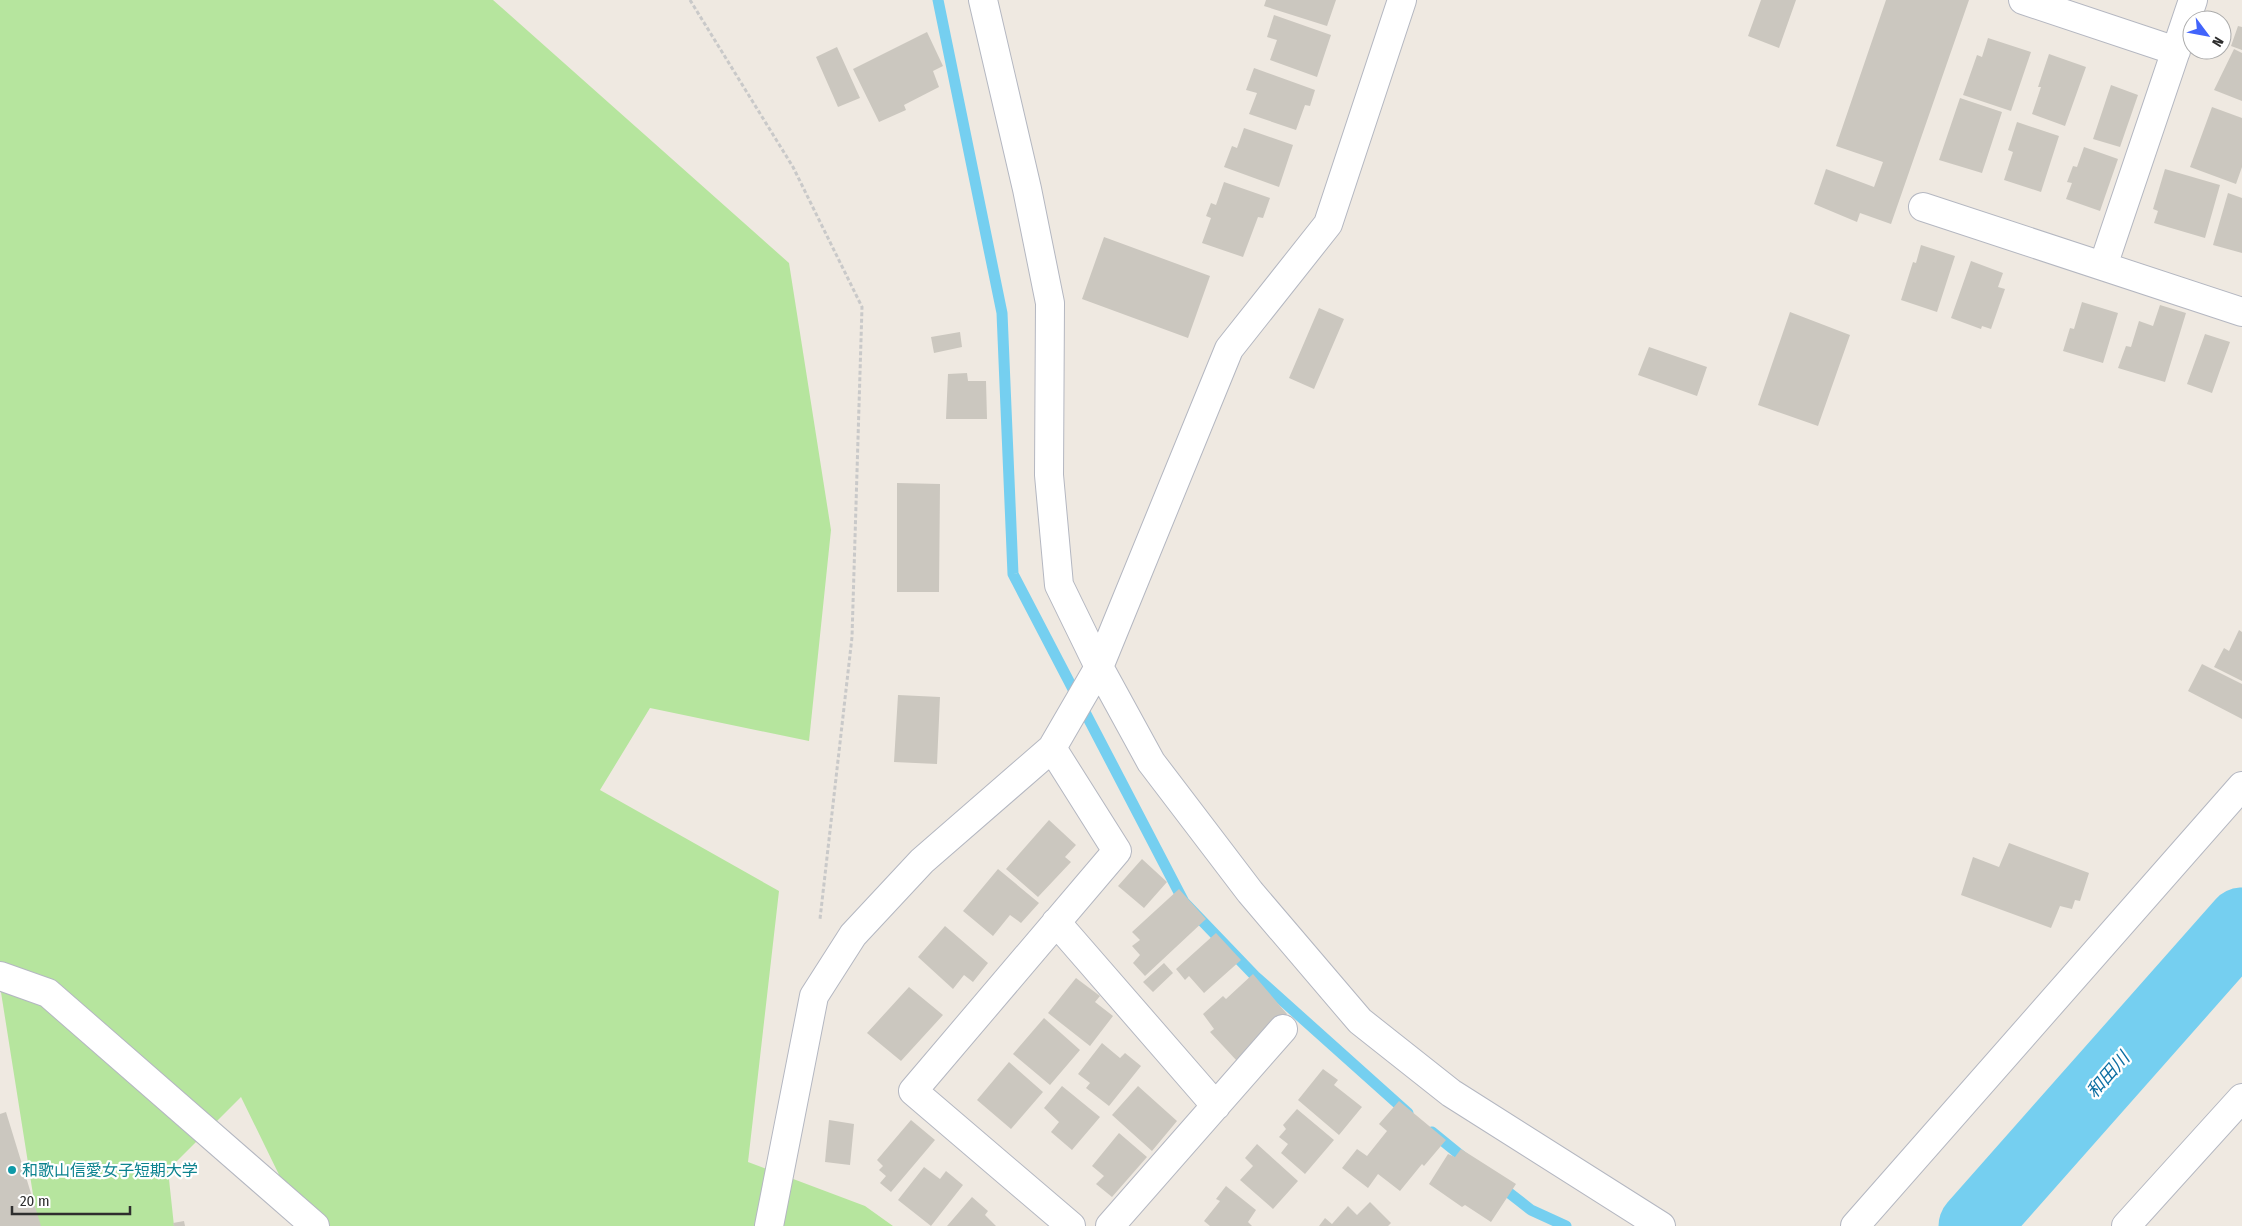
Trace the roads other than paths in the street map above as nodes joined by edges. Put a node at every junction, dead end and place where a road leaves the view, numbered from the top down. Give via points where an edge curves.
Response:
1 (984, 0) edge
2 (1402, 0) edge
3 (2023, 0) edge
4 (2193, 0) edge
5 (2176, 51) junction
6 (1923, 207) dead end
7 (2103, 266) junction
8 (2242, 312) edge
9 (1099, 667) junction
10 (1052, 748) junction
11 (2242, 786) edge
12 (1056, 922) junction
13 (0, 976) edge
14 (1283, 1029) dead end
15 (2242, 1098) edge
16 (1216, 1106) junction
17 (315, 1226) edge
18 (769, 1226) edge
19 (1071, 1226) edge
20 (1110, 1226) edge
21 (1661, 1226) edge
22 (1855, 1226) edge
23 (2126, 1226) edge

1 - 9 street via 1050,303 1049,475 1058,584
2 - 9 street via 1328,224 1229,349
3 - 5 street
4 - 5 street
5 - 7 street
6 - 7 street
7 - 8 street
9 - 10 street
9 - 21 street via 1151,762 1250,892 1360,1021 1451,1093
10 - 12 street via 1117,851
10 - 18 street via 922,861 853,935 814,996
11 - 22 street
12 - 16 street
12 - 19 street via 913,1091
13 - 17 street via 48,993
14 - 16 street
15 - 23 street
16 - 20 street

